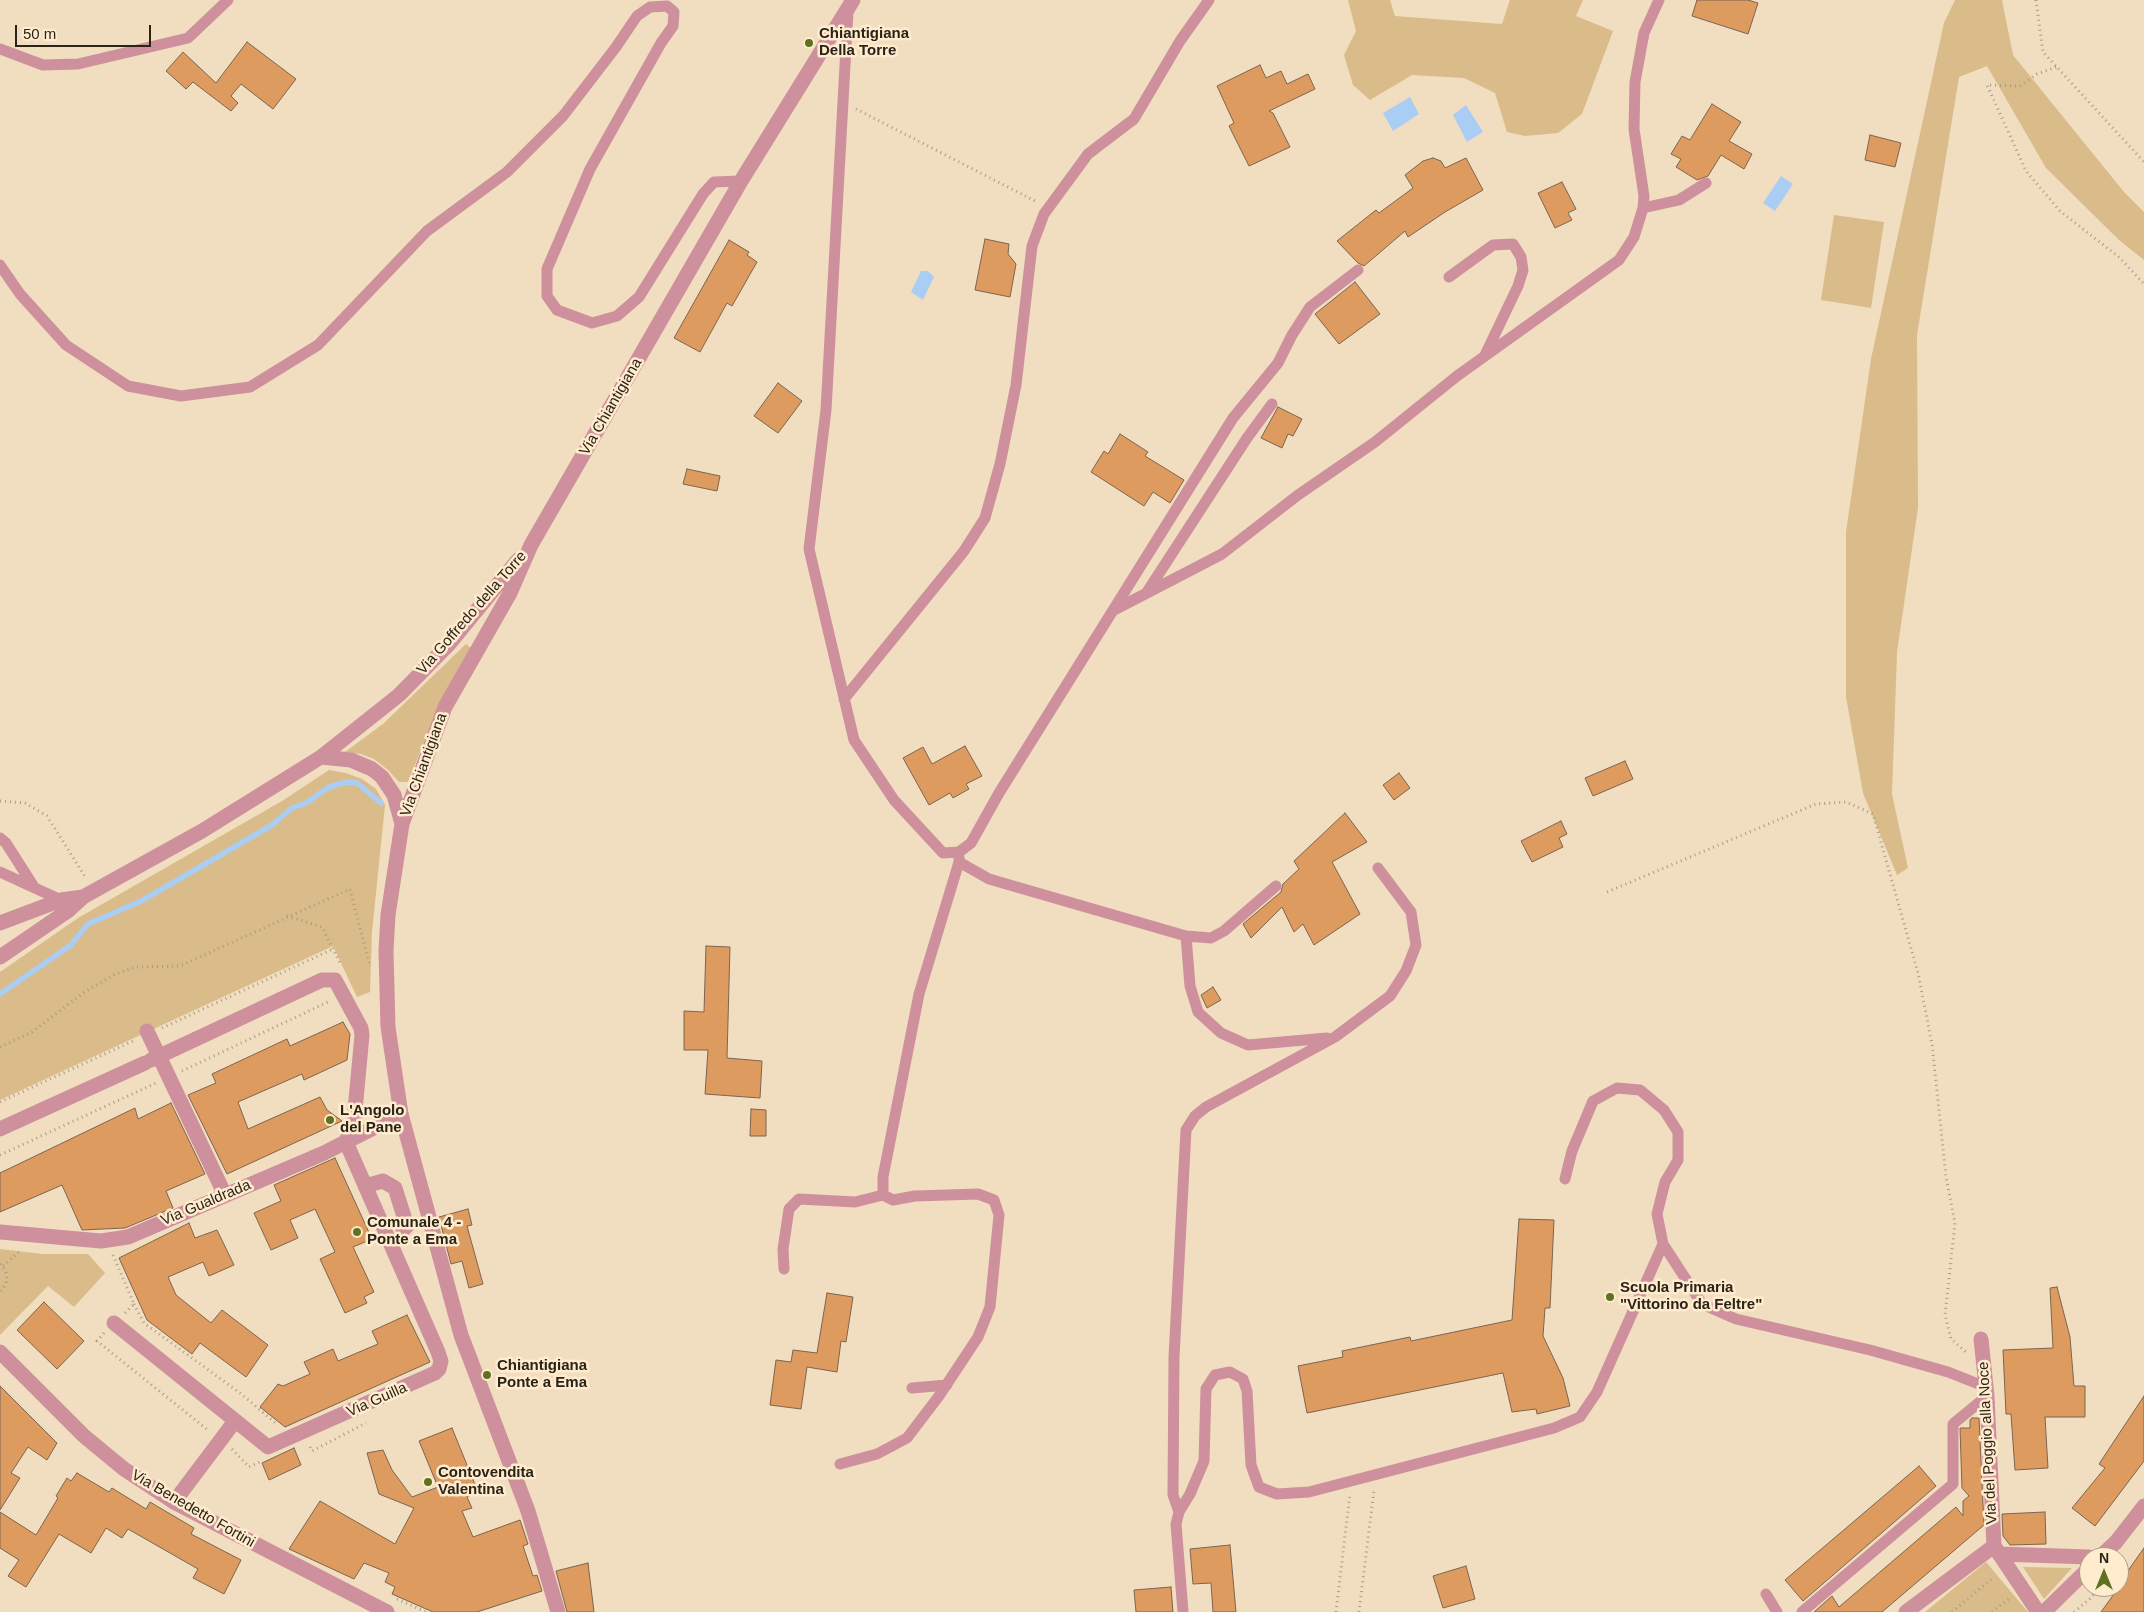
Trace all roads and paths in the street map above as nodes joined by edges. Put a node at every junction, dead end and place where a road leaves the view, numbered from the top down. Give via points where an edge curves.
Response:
1 (228, 0) edge
2 (1209, 0) edge
3 (1659, 0) edge
4 (2036, 0) edge
5 (850, 4) edge
6 (0, 49) edge
7 (2056, 67) junction
8 (843, 102) junction
9 (2144, 162) edge
10 (741, 181) junction
11 (1706, 183) dead end
12 (1048, 208) junction
13 (1643, 208) junction
14 (0, 265) edge
15 (1358, 270) dead end
16 (1449, 277) dead end
17 (2144, 284) edge
18 (1484, 356) junction
19 (1272, 404) dead end
20 (531, 545) junction
21 (1146, 593) junction
22 (1114, 610) junction
23 (844, 699) junction
24 (321, 757) junction
25 (0, 801) edge
26 (402, 824) junction
27 (0, 838) edge
28 (959, 857) junction
29 (1378, 868) dead end
30 (0, 872) edge
31 (1276, 886) dead end
32 (34, 887) junction
33 (1607, 892) dead end
34 (89, 894) junction
35 (61, 900) junction
36 (287, 916) junction
37 (0, 923) edge
38 (1186, 936) junction
39 (333, 949) junction
40 (0, 957) edge
41 (370, 966) dead end
42 (345, 974) dead end
43 (148, 1032) junction
44 (1335, 1037) junction
45 (0, 1047) edge
46 (159, 1056) junction
47 (0, 1102) edge
48 (401, 1114) junction
49 (0, 1129) edge
50 (346, 1142) junction
51 (1565, 1179) dead end
52 (365, 1186) junction
53 (225, 1195) junction
54 (884, 1195) junction
55 (403, 1230) dead end
56 (0, 1232) edge
57 (1663, 1244) junction
58 (21, 1250) dead end
59 (112, 1252) dead end
60 (1, 1265) edge
61 (784, 1269) dead end
62 (0, 1292) edge
63 (134, 1304) junction
64 (114, 1323) junction
65 (1981, 1339) dead end
66 (0, 1352) edge
67 (1983, 1360) junction
68 (947, 1385) junction
69 (912, 1388) dead end
70 (1986, 1392) junction
71 (235, 1421) junction
72 (284, 1430) dead end
73 (209, 1432) dead end
74 (840, 1464) dead end
75 (1376, 1475) junction
76 (1351, 1481) junction
77 (174, 1502) junction
78 (2144, 1506) edge
79 (1179, 1512) junction
80 (2111, 1547) edge
81 (1996, 1550) junction
82 (2079, 1556) edge
83 (1994, 1577) dead end
84 (2079, 1578) edge
85 (1766, 1594) dead end
86 (2092, 1597) edge
87 (2010, 1598) dead end
88 (387, 1612) edge
89 (558, 1612) edge
90 (1183, 1612) edge
91 (1336, 1612) edge
92 (1359, 1612) edge
93 (1777, 1612) edge
94 (1802, 1612) edge
95 (1906, 1612) edge
96 (1952, 1612) edge
97 (1992, 1612) edge
98 (2038, 1612) edge
99 (2044, 1612) edge
100 (2074, 1612) edge

1 - 6 lane via 188,38 78,64 43,65
2 - 12 lane via 1180,41 1134,119 1088,154
3 - 13 lane via 1644,34 1635,82 1634,129
4 - 7 path via 2042,52
5 - 8 lane
5 - 10 street, Via Chiantigiana
7 - 9 path
7 - 17 path via 2037,74 2020,86 1987,85 2026,171 2060,211 2120,258
8 - 12 path
8 - 23 lane via 826,410 809,549
10 - 14 lane via 714,182 703,194 639,296 617,316 592,323 557,310 547,296 547,269 590,169 673,26 674,12 667,6 650,7 636,16 563,116 507,172 427,231 318,346 250,386 181,396 128,386 66,346 20,294
10 - 20 street, Via Chiantigiana
11 - 13 lane via 1678,200
12 - 23 lane via 1032,246 1016,385 985,518 964,551
13 - 18 lane via 1634,237 1619,260
15 - 22 lane via 1310,308 1278,363 1232,418
16 - 18 lane via 1493,245 1513,244 1521,257 1523,270 1518,286
18 - 21 lane via 1375,442 1298,495 1222,554
19 - 21 lane
20 - 24 street, Via Goffredo della Torre via 449,644 406,688
20 - 26 street, Via Chiantigiana via 510,593 445,707
21 - 22 lane
22 - 28 lane via 971,843
23 - 28 lane via 854,740 894,800 944,853
24 - 26 street via 351,760 382,777 394,795
24 - 34 street, Via Goffredo della Torre via 202,832
25 - 34 path via 25,804 47,816
26 - 48 street, Via Chiantigiana via 388,915 386,951 388,1027
27 - 32 lane
28 - 38 lane via 989,879
28 - 54 lane via 919,994 883,1177
29 - 44 lane via 1411,912 1416,945 1406,971 1390,996
30 - 32 lane
31 - 38 lane via 1224,931 1211,938
32 - 35 lane
33 - 67 path via 1816,804 1846,802 1874,814 1918,973 1932,1044 1946,1177 1955,1223 1945,1315 1952,1339 1968,1354
34 - 35 street, Via Goffredo della Torre
34 - 40 street, Via Goffredo della Torre
35 - 37 street, Via Goffredo della Torre
36 - 39 path via 322,927
36 - 41 path via 350,889
36 - 45 path via 180,966 136,967 115,974 83,993 32,1032
38 - 44 lane via 1190,986 1198,1012 1221,1033 1248,1045
39 - 42 path
39 - 43 path
43 - 46 street
43 - 47 path
44 - 79 lane via 1206,1107 1186,1130 1174,1357 1173,1495
46 - 49 street
46 - 50 street via 322,980 335,980 362,1035 354,1121
46 - 53 street
48 - 50 street, Via Gualdrada
48 - 89 street, Via Chiantigiana via 461,1335 528,1512
50 - 52 street, Via Guilla
50 - 53 street, Via Gualdrada
51 - 57 lane via 1572,1151 1593,1102 1617,1088 1640,1090 1664,1110 1678,1132 1678,1160 1665,1182 1657,1214
52 - 55 street via 382,1181 395,1188 407,1226
52 - 71 street, Via Guilla via 438,1352 439,1369 421,1380 268,1447
53 - 56 street, Via Gualdrada via 114,1240 61,1239
54 - 61 lane via 855,1202 800,1198 789,1209 783,1249
54 - 68 lane via 893,1200 978,1194 994,1200 1000,1215 990,1307 978,1337
57 - 70 lane via 1702,1304 1736,1319 1948,1372
57 - 75 lane via 1597,1392 1580,1417 1554,1428
58 - 60 path
59 - 63 path
60 - 62 path via 7,1278
63 - 64 path
63 - 72 path via 144,1323 240,1393
64 - 71 street, Via Guilla
64 - 73 path via 97,1341
65 - 67 street, Via del Poggio alla Noce
66 - 77 street, Via Benedetto Fortini via 104,1454
67 - 70 street, Via del Poggio alla Noce
68 - 69 lane
68 - 74 lane via 907,1438 877,1454
70 - 81 street, Via del Poggio alla Noce
70 - 94 lane via 1953,1424 1953,1484
71 - 77 street
75 - 76 lane
75 - 92 path
76 - 79 lane via 1309,1492 1277,1494 1258,1486 1251,1465 1247,1391 1243,1379 1230,1372 1215,1375 1206,1389 1204,1461
76 - 91 path
77 - 88 street, Via Benedetto Fortini
78 - 80 street
79 - 90 lane via 1176,1524
81 - 82 street
81 - 95 street
81 - 98 street
83 - 96 path
84 - 99 street
85 - 93 lane
86 - 100 path
87 - 97 path

